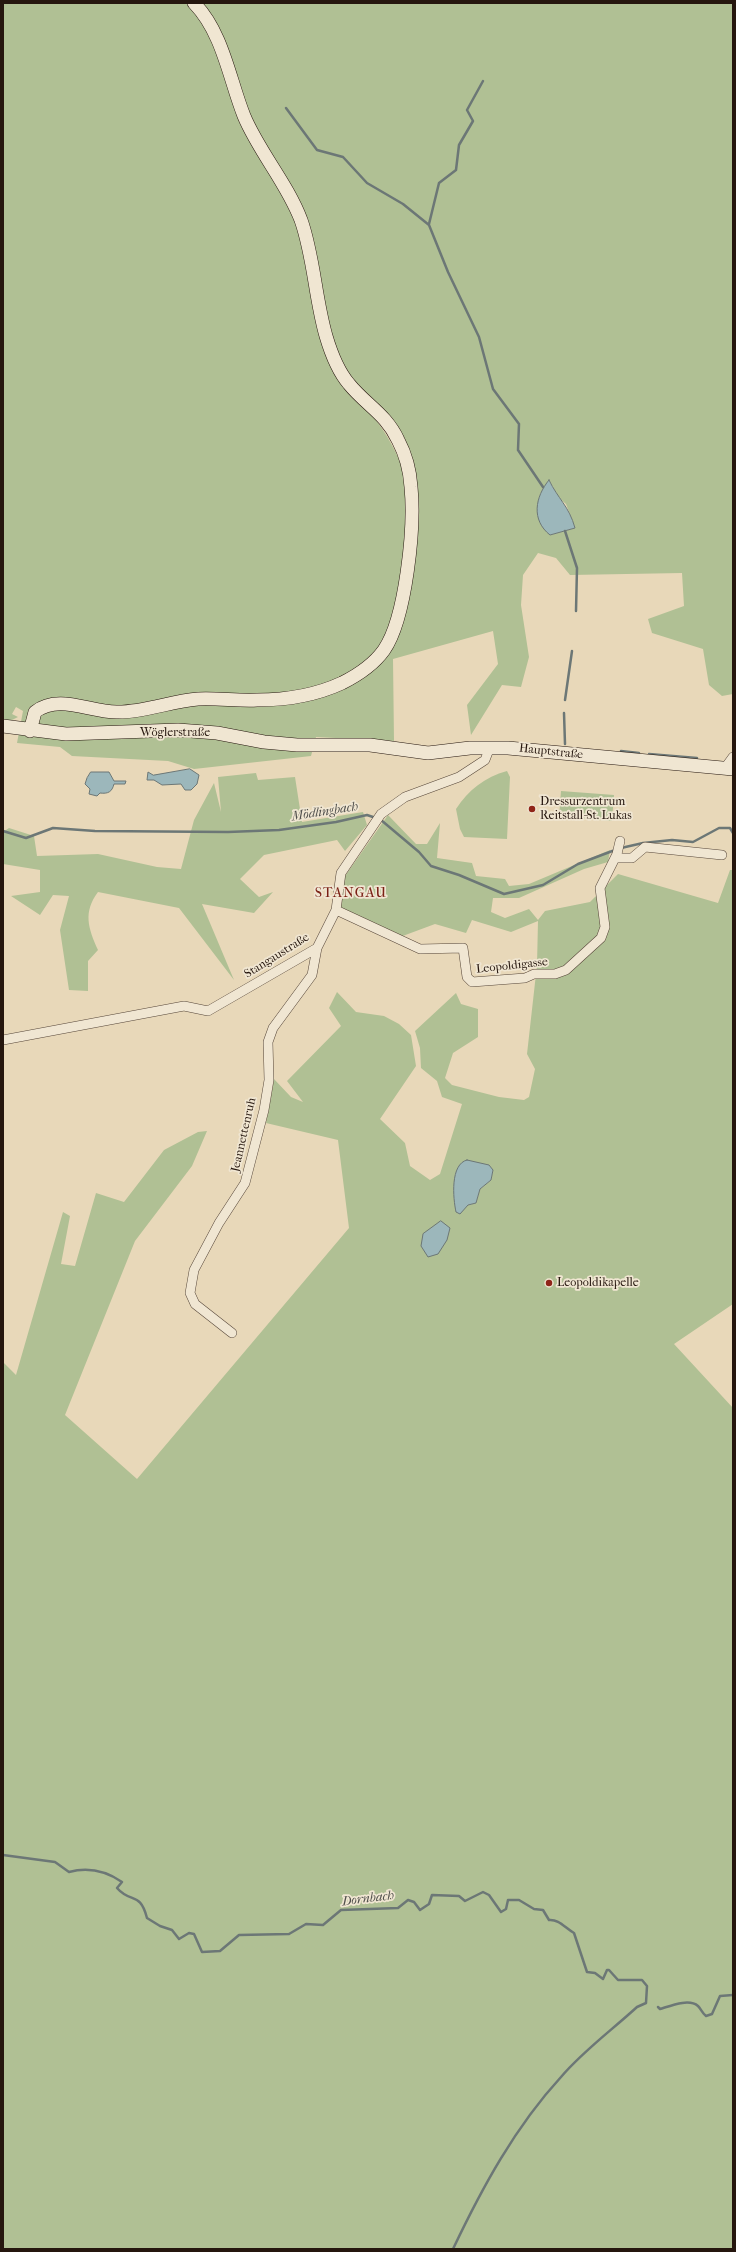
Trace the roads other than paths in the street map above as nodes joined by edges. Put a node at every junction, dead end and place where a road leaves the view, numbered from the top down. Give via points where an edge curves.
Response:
1 (194, 3) edge
2 (3, 726) edge
3 (30, 730) junction
4 (370, 745) joint
5 (490, 747) junction
6 (733, 757) edge
7 (729, 769) edge
8 (620, 842) dead end
9 (722, 855) dead end
10 (616, 856) junction
11 (336, 910) junction
12 (317, 948) junction
13 (3, 1040) edge
14 (232, 1333) dead end

1 - 3 main road via 206,18 220,45 252,133 301,221 325,333 337,366 348,384 388,423 404,453 412,501 408,557 400,609 390,639 378,658 343,683 323,690 293,698 200,699 116,712 51,703 35,712
2 - 3 main road, Wöglerstraße
3 - 4 main road, Wöglerstraße via 66,734 178,730 297,745
4 - 5 main road, Hauptstraße via 428,753
5 - 7 main road, Hauptstraße
5 - 11 street, Stangaustraße via 485,760 459,777 405,797 381,814 341,873
6 - 7 street
8 - 10 street
9 - 10 street via 645,847 632,858
10 - 11 street, Leopoldigasse via 600,888 605,926 601,938 566,970 555,974 534,974 525,978 472,982 467,977 463,948 420,949
11 - 12 street, Stangaustraße
12 - 13 street, Stangaustraße via 208,1011 184,1006
12 - 14 street, Jeannettenruh via 312,975 273,1028 268,1042 268,1087 245,1183 219,1223 194,1270 190,1293 195,1304

